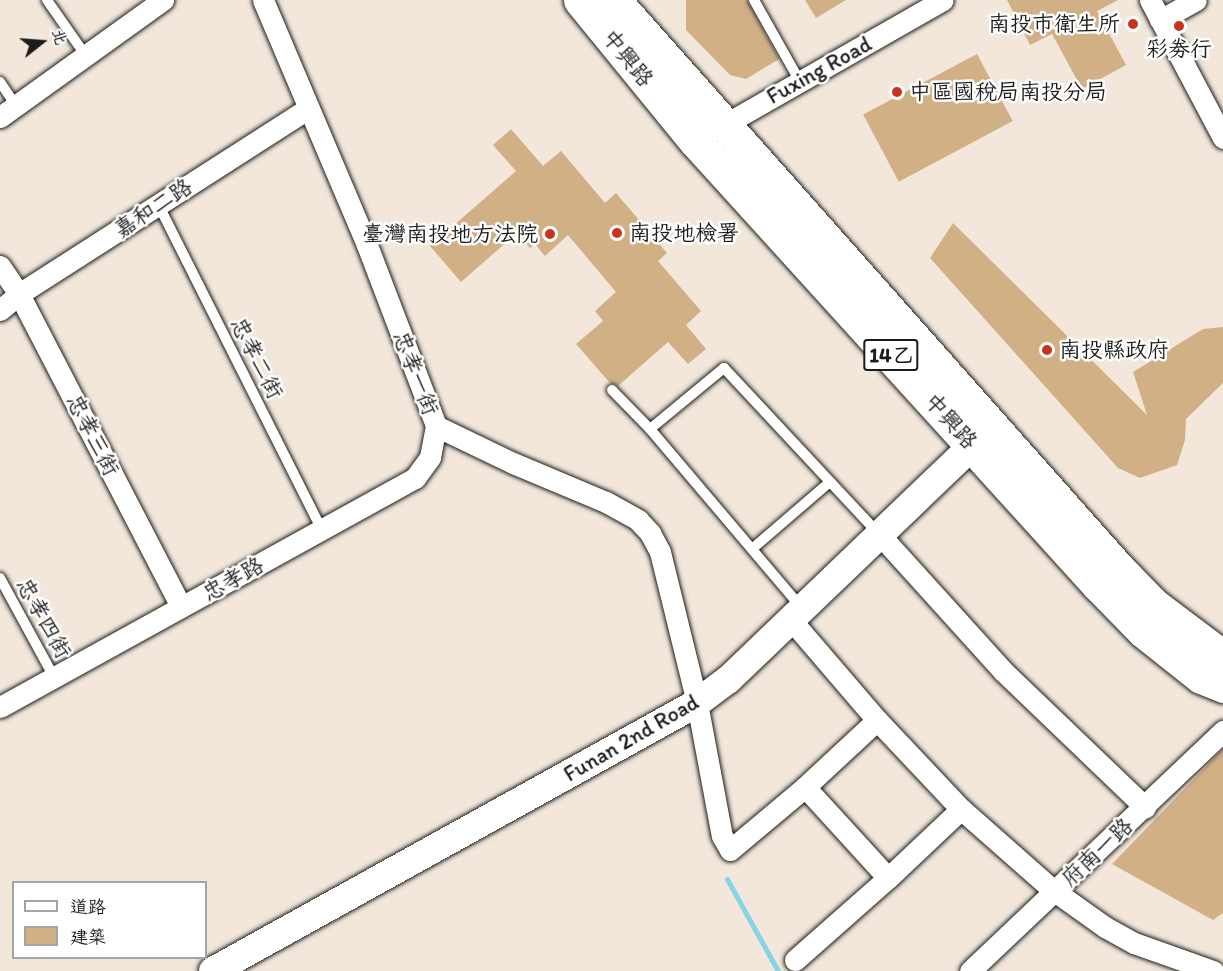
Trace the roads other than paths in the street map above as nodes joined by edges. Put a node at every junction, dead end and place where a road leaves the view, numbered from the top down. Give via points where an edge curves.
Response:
1 (47, 0) edge
2 (163, 0) edge
3 (263, 0) edge
4 (580, 0) edge
5 (614, 0) edge
6 (754, 0) edge
7 (943, 0) edge
8 (1150, 0) edge
9 (1196, 0) edge
10 (1160, 20) junction
11 (86, 56) junction
12 (800, 80) junction
13 (0, 82) edge
14 (307, 109) junction
15 (8, 111) edge
16 (724, 124) junction
17 (1223, 138) edge
18 (696, 142) junction
19 (158, 204) junction
20 (0, 266) edge
21 (19, 294) junction
22 (0, 310) edge
23 (612, 390) dead end
24 (436, 426) junction
25 (650, 429) junction
26 (984, 438) junction
27 (830, 482) junction
28 (322, 530) junction
29 (881, 536) junction
30 (752, 549) junction
31 (1108, 576) junction
32 (0, 578) edge
33 (181, 607) junction
34 (798, 615) junction
35 (1223, 657) edge
36 (54, 677) junction
37 (1223, 686) edge
38 (697, 703) junction
39 (0, 707) edge
40 (877, 720) junction
41 (1223, 730) edge
42 (805, 787) junction
43 (1145, 807) junction
44 (961, 809) junction
45 (888, 878) junction
46 (1056, 890) junction
47 (795, 960) dead end
48 (213, 971) edge
49 (970, 971) edge
50 (1213, 971) edge

1 - 11 lane
2 - 11 street
3 - 14 street, 忠孝一街
4 - 18 main road, 中興路 / 14乙
5 - 16 main road, 中興路 / 14乙
6 - 12 lane
7 - 12 street, Fuxing Road
8 - 10 street
9 - 10 street
10 - 17 street
11 - 15 street
12 - 16 street, Fuxing Road
13 - 15 lane
14 - 19 street, 嘉和二路
14 - 24 street, 忠孝一街 via 371,254
16 - 18 street, Fuxing Road
16 - 26 main road, 中興路 / 14乙
18 - 26 main road, 中興路 / 14乙
19 - 21 street, 嘉和二路
19 - 28 lane, 忠孝二街
20 - 21 street, 忠孝三街
21 - 22 street, 嘉和二路
21 - 33 street, 忠孝三街
23 - 25 lane
24 - 28 street, 忠孝路 via 430,457 415,478
24 - 38 street, 忠孝一街 via 606,502 638,520 651,533 660,552
25 - 27 lane via 724,368
25 - 30 lane
26 - 29 street, Funan 2nd Road
26 - 31 main road, 中興路 / 14乙
27 - 29 lane
27 - 30 lane
28 - 33 street, 忠孝路
29 - 34 street, Funan 2nd Road
29 - 43 street via 1003,671
30 - 34 lane
31 - 35 main road, 中興路 / 14乙
31 - 37 main road, 中興路 / 14乙 via 1143,631 1201,676
32 - 36 lane, 忠孝四街
33 - 36 street, 忠孝路
34 - 38 street, Funan 2nd Road via 728,680
34 - 40 street
36 - 39 street, 忠孝路
38 - 42 street, 忠孝一街 via 722,836 730,850
38 - 48 street, Funan 2nd Road
40 - 42 street
40 - 44 street
41 - 43 street, 府南一路
42 - 45 street
43 - 46 street, 府南一路
44 - 45 street
44 - 46 street
45 - 47 street
46 - 49 street, 府南一路
46 - 50 street via 1105,927 1134,943

